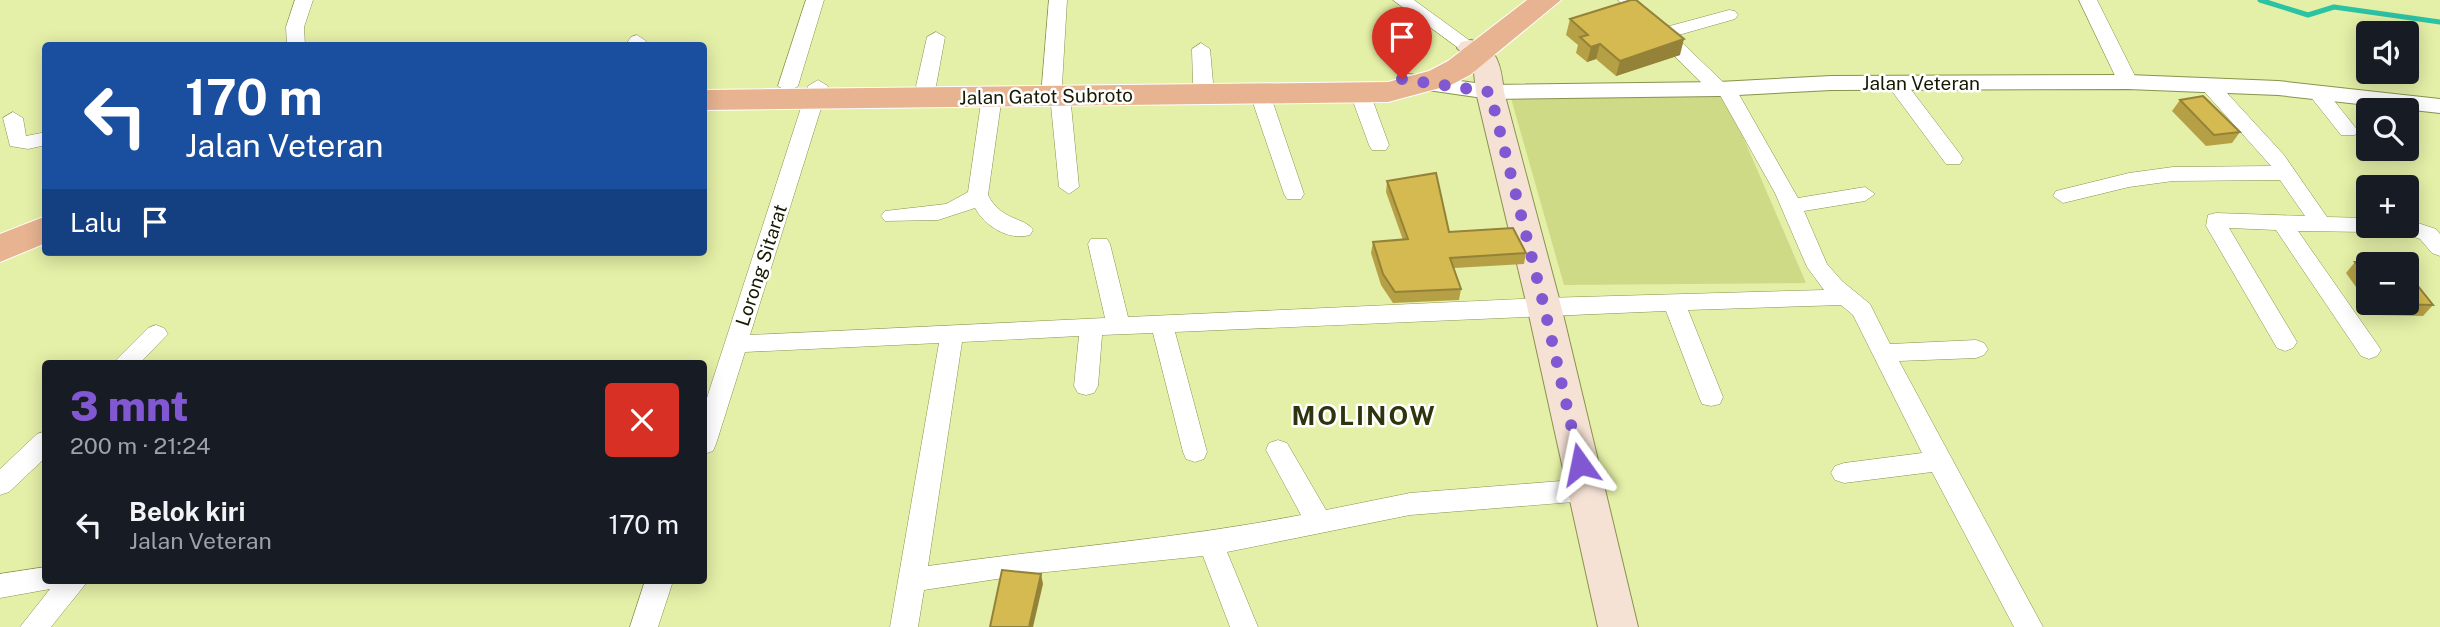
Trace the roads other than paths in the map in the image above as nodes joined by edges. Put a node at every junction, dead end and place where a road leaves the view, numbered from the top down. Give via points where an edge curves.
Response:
1 (304, 0) edge
2 (815, 0) edge
3 (1058, 0) edge
4 (1402, 0) edge
5 (1528, 0) edge
6 (1546, 0) edge
7 (1627, 0) edge
8 (2088, 0) edge
9 (1729, 15) dead end
10 (1662, 34) junction
11 (936, 37) dead end
12 (296, 42) edge
13 (1201, 49) dead end
14 (1476, 51) junction
15 (2128, 82) junction
16 (1203, 83) junction
17 (1896, 83) junction
18 (2209, 85) junction
19 (926, 86) junction
20 (1390, 86) junction
21 (707, 87) edge
22 (1723, 88) junction
23 (807, 90) junction
24 (1056, 90) junction
25 (1278, 91) junction
26 (1490, 92) junction
27 (2317, 92) junction
28 (992, 96) junction
29 (707, 100) edge
30 (2440, 106) edge
31 (13, 118) dead end
32 (2348, 131) dead end
33 (42, 139) edge
34 (1379, 145) dead end
35 (1953, 159) dead end
36 (2286, 173) junction
37 (1069, 187) dead end
38 (1294, 194) dead end
39 (1865, 194) dead end
40 (978, 195) junction
41 (2063, 196) dead end
42 (1791, 206) junction
43 (892, 216) dead end
44 (42, 217) edge
45 (2282, 223) junction
46 (2321, 223) junction
47 (2356, 224) edge
48 (1022, 229) dead end
49 (42, 231) edge
50 (2419, 231) edge
51 (0, 235) edge
52 (1099, 244) dead end
53 (2440, 248) edge
54 (0, 249) edge
55 (1845, 297) junction
56 (1674, 302) junction
57 (1544, 306) junction
58 (1162, 325) junction
59 (1119, 327) junction
60 (1091, 328) junction
61 (156, 334) dead end
62 (952, 334) junction
63 (2285, 342) dead end
64 (735, 344) junction
65 (1976, 349) dead end
66 (2368, 350) dead end
67 (1883, 353) junction
68 (128, 360) edge
69 (1086, 386) dead end
70 (1711, 397) dead end
71 (707, 434) edge
72 (42, 445) edge
73 (1278, 450) dead end
74 (1195, 452) dead end
75 (1938, 461) junction
76 (1844, 473) dead end
77 (0, 485) edge
78 (1586, 490) junction
79 (1319, 522) junction
80 (1211, 544) junction
81 (37, 580) edge
82 (912, 580) junction
83 (71, 584) edge
84 (658, 584) edge
85 (0, 586) edge
86 (34, 627) edge
87 (644, 627) edge
88 (904, 627) edge
89 (1244, 627) edge
90 (1618, 627) edge
91 (2029, 627) edge

1 - 12 street via 295,27
2 - 23 street, Lorong Sitarat
3 - 24 street
4 - 14 street
5 - 14 highway
6 - 14 highway
7 - 10 street
8 - 15 street
9 - 10 street
10 - 22 street
11 - 19 street
13 - 16 street
14 - 20 highway via 1459,68
14 - 26 main road via 1486,60
15 - 17 street, Jalan Veteran
15 - 18 street, Jalan Veteran
16 - 24 highway, Jalan Gatot Subroto
16 - 25 highway, Jalan Gatot Subroto
17 - 22 street, Jalan Veteran
17 - 35 street
18 - 27 street, Jalan Veteran
18 - 36 street
19 - 23 highway, Jalan Gatot Subroto
19 - 24 highway, Jalan Gatot Subroto
20 - 25 highway, Jalan Gatot Subroto
20 - 26 street, Jalan Veteran
20 - 34 street
21 - 23 highway, Jalan Gatot Subroto
22 - 26 street, Jalan Veteran
22 - 42 street
23 - 28 highway, Jalan Gatot Subroto
23 - 29 highway, Jalan Gatot Subroto
23 - 64 street, Lorong Sitarat
24 - 25 highway, Jalan Gatot Subroto
24 - 28 highway, Jalan Gatot Subroto
24 - 37 street
25 - 38 street
26 - 57 main road
27 - 30 street, Jalan Veteran
27 - 32 street
28 - 40 street
31 - 33 street via 18,141
36 - 41 street via 2173,174
36 - 46 street
39 - 42 street
40 - 43 street via 953,211
40 - 48 street via 994,219
42 - 55 street via 1818,267
44 - 51 highway
45 - 46 street
45 - 63 street via 2217,220
45 - 66 street
46 - 47 street
49 - 54 highway
50 - 53 street
52 - 59 street
55 - 56 street
55 - 67 street via 1862,310
56 - 57 street
56 - 70 street
57 - 58 street
57 - 78 main road
58 - 59 street
58 - 74 street
59 - 60 street
60 - 62 street
60 - 69 street
61 - 68 street
62 - 64 street
62 - 82 street
64 - 71 street, Lorong Sitarat
65 - 67 street
67 - 75 street
72 - 77 street
73 - 79 street
75 - 76 street
75 - 91 street
78 - 79 street via 1410,504
78 - 90 main road
79 - 80 street
80 - 82 street
80 - 89 street
81 - 85 street
82 - 88 street
83 - 86 street
84 - 87 street

